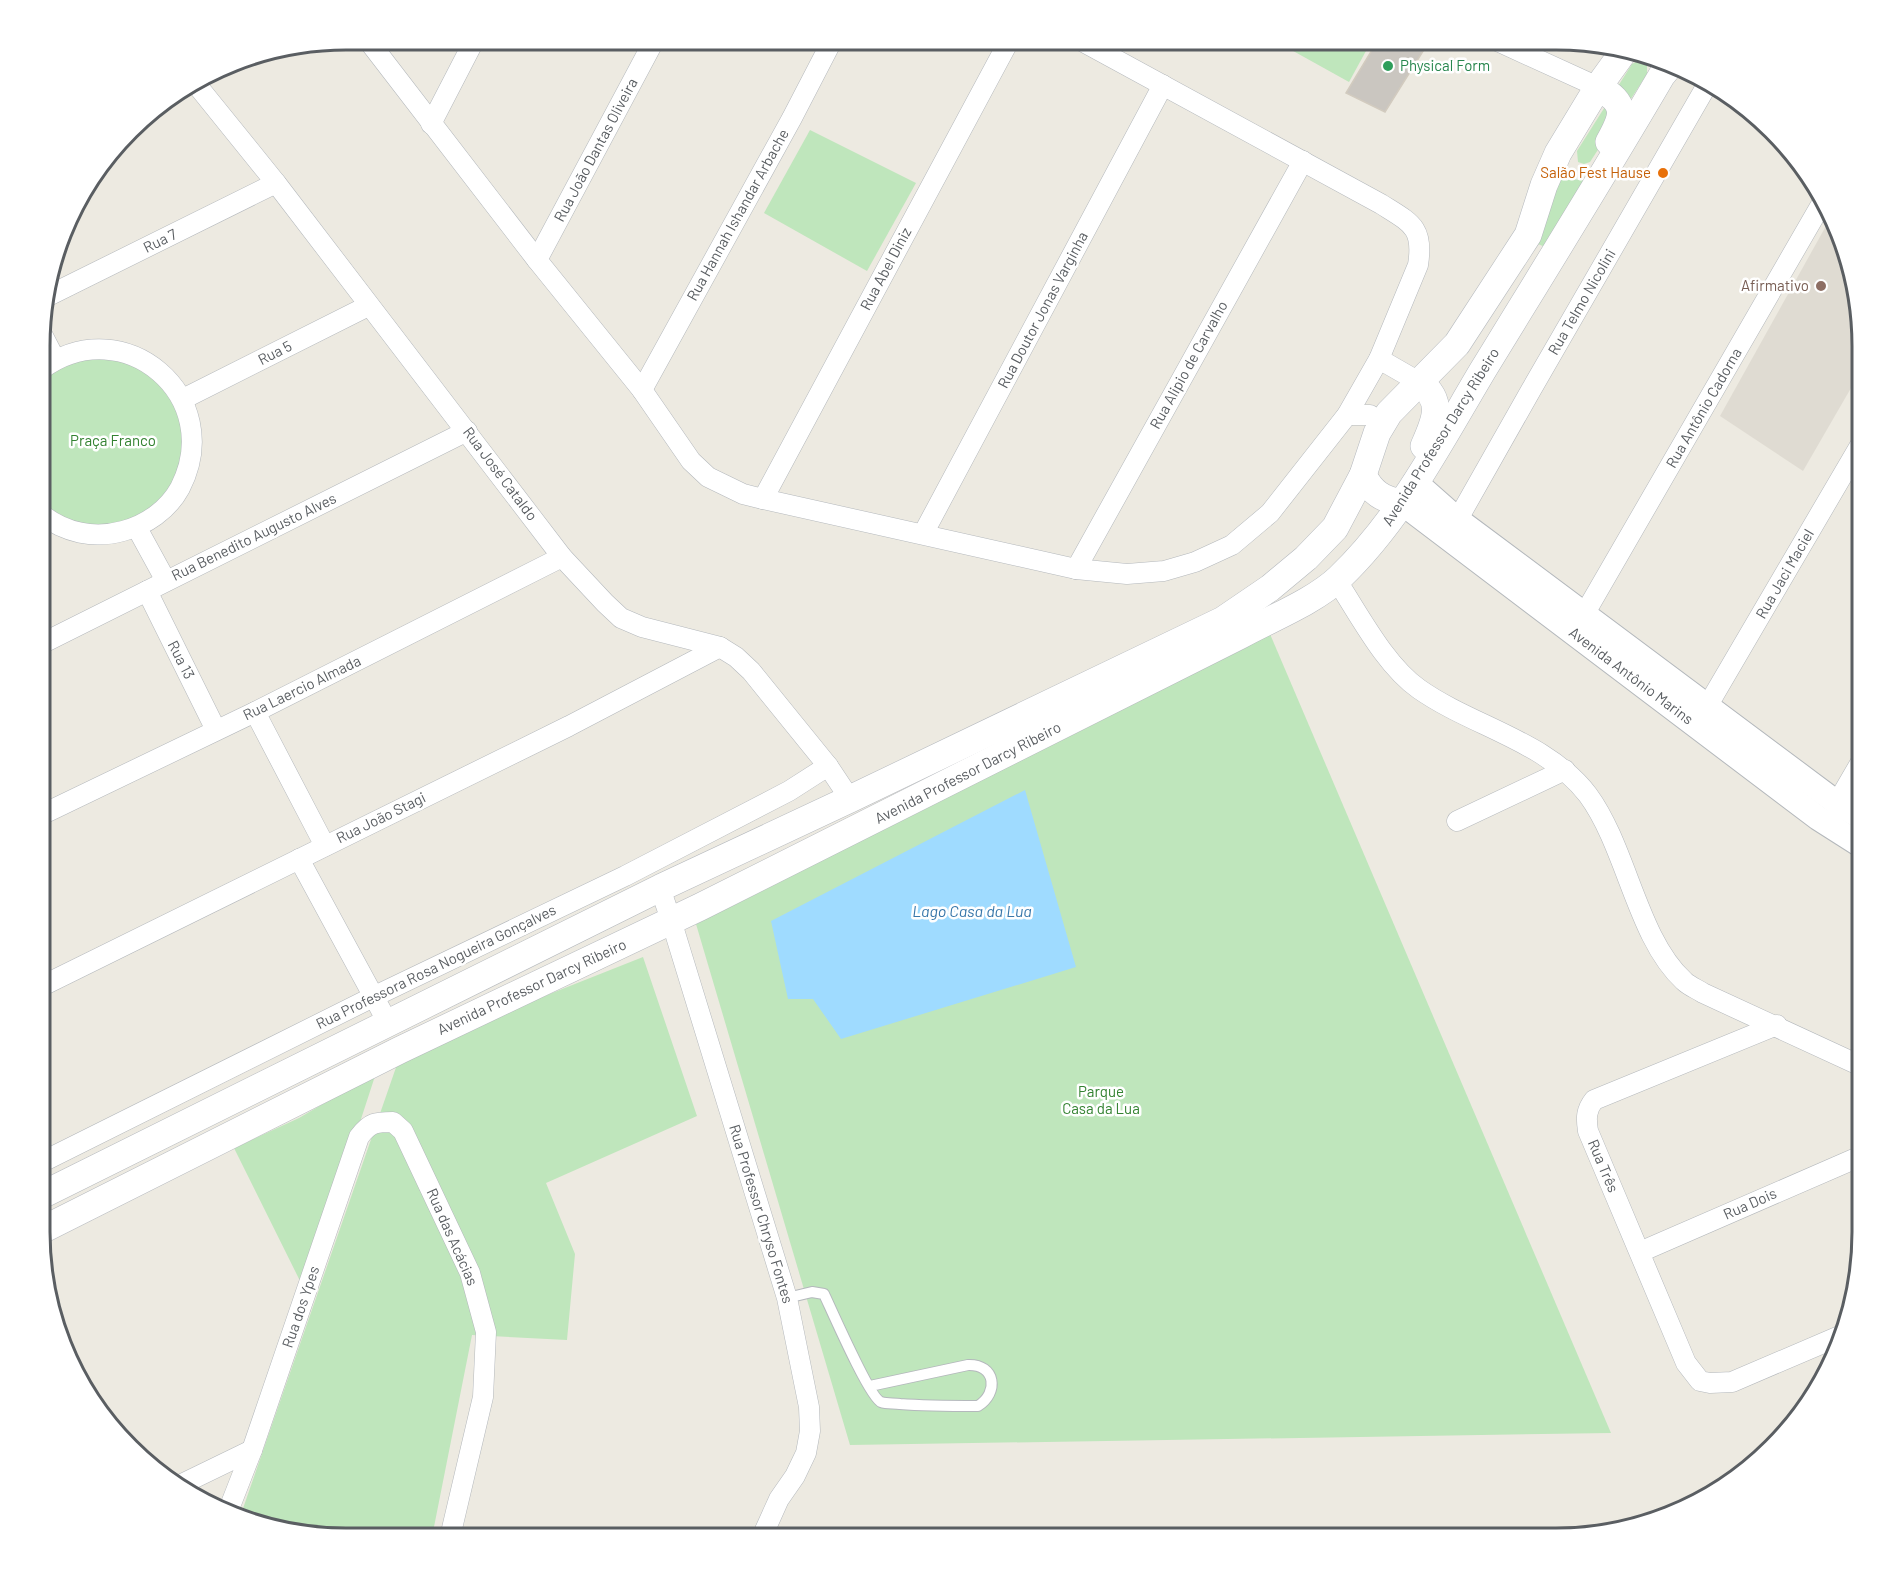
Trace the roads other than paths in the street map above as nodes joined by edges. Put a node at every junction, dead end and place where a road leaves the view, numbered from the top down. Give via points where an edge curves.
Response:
1 (375, 50) edge
2 (469, 50) edge
3 (649, 50) edge
4 (827, 50) edge
5 (1004, 50) edge
6 (1098, 50) edge
7 (1521, 50) edge
8 (1620, 57) edge
9 (1666, 71) edge
10 (1163, 85) junction
11 (1598, 87) junction
12 (199, 88) edge
13 (1705, 89) edge
14 (431, 124) junction
15 (1303, 161) junction
16 (276, 183) junction
17 (1594, 191) junction
18 (1818, 209) edge
19 (537, 260) junction
20 (54, 293) edge
21 (369, 306) junction
22 (1379, 359) junction
23 (50, 363) edge
24 (1419, 382) junction
25 (642, 390) junction
26 (183, 399) junction
27 (1347, 415) junction
28 (1382, 424) junction
29 (467, 431) junction
30 (1852, 459) edge
31 (1363, 475) junction
32 (1413, 485) junction
33 (763, 499) junction
34 (50, 521) edge
35 (137, 528) junction
36 (1335, 528) junction
37 (1453, 528) junction
38 (922, 534) junction
39 (562, 557) junction
40 (1076, 569) junction
41 (166, 580) junction
42 (1337, 580) junction
43 (147, 591) junction
44 (1585, 613) junction
45 (50, 640) edge
46 (720, 647) junction
47 (255, 712) junction
48 (1702, 716) junction
49 (216, 730) junction
50 (828, 766) junction
51 (1565, 770) junction
52 (1852, 777) edge
53 (850, 799) junction
54 (1837, 803) junction
55 (50, 811) edge
56 (1852, 812) edge
57 (1457, 821) dead end
58 (1852, 840) edge
59 (325, 846) junction
60 (299, 859) junction
61 (660, 888) junction
62 (671, 920) junction
63 (50, 982) edge
64 (373, 997) junction
65 (388, 1023) junction
66 (1777, 1025) junction
67 (1852, 1061) edge
68 (393, 1122) joint
69 (50, 1158) edge
70 (1852, 1160) edge
71 (50, 1191) edge
72 (50, 1226) edge
73 (1640, 1252) junction
74 (787, 1298) junction
75 (1831, 1340) edge
76 (870, 1386) junction
77 (252, 1450) junction
78 (187, 1482) edge
79 (231, 1504) edge
80 (452, 1528) edge
81 (766, 1528) edge

1 - 14 street
2 - 14 street
3 - 19 street, Rua João Dantas Oliveira
4 - 25 street, Rua Hannah Ishandar Arbache
5 - 33 street, Rua Abel Diniz
6 - 10 street
7 - 11 street
8 - 11 main road, Avenida Professor Darcy Ribeiro
9 - 17 main road, Avenida Professor Darcy Ribeiro
10 - 15 street
10 - 38 street, Rua Doutor Jonas Varginha
11 - 17 main road via 1616,99 1622,115 1597,163
11 - 24 main road, Avenida Professor Darcy Ribeiro via 1552,165 1528,235 1457,344
12 - 16 street, Rua José Cataldo
13 - 37 street, Rua Telmo Nicolini
14 - 19 street
15 - 22 street via 1382,204 1418,234 1418,265
15 - 40 street, Rua Alipio de Carvalho
16 - 20 street, Rua 7
16 - 21 street, Rua José Cataldo
17 - 32 main road, Avenida Professor Darcy Ribeiro
18 - 44 street, Rua Antônio Cadorna
19 - 25 street
21 - 26 street, Rua 5
21 - 29 street, Rua José Cataldo
22 - 24 street
22 - 27 street
23 - 26 street via 79,351 103,348 127,353 150,363
24 - 28 main road, Avenida Professor Darcy Ribeiro
24 - 32 main road via 1431,394 1436,412
25 - 33 street via 691,461 708,477
26 - 35 street via 191,423 193,448 188,473 176,496
27 - 28 street via 1370,416
27 - 40 street via 1270,513 1233,545 1164,571 1127,574
28 - 31 main road, Avenida Professor Darcy Ribeiro
29 - 39 street, Rua José Cataldo
29 - 41 street, Rua Benedito Augusto Alves
30 - 48 street, Rua Jaci Maciel
31 - 32 main road via 1375,493 1384,498
31 - 36 main road, Avenida Professor Darcy Ribeiro
32 - 37 street, Avenida Antônio Marins
32 - 42 main road, Avenida Professor Darcy Ribeiro via 1371,546
33 - 38 street
34 - 35 street via 80,533 109,535
35 - 41 street
36 - 42 main road via 1333,563
36 - 53 main road, Avenida Professor Darcy Ribeiro via 1270,588 1223,620
37 - 44 street, Avenida Antônio Marins
37 - 48 street, Avenida Antônio Marins
38 - 40 street
39 - 46 street, Rua José Cataldo via 621,618
39 - 47 street, Rua Laercio Almada
41 - 43 street, Rua Benedito Augusto Alves
42 - 51 street via 1401,674 1458,713
42 - 62 main road, Avenida Professor Darcy Ribeiro via 1181,665
43 - 45 street, Rua Benedito Augusto Alves
43 - 49 street, Rua 13
44 - 48 street, Avenida Antônio Marins
46 - 50 street, Rua José Cataldo via 751,671
46 - 59 street, Rua João Stagi via 580,721
47 - 49 street, Rua Laercio Almada
47 - 59 street
48 - 54 street, Avenida Antônio Marins
48 - 58 street, Avenida Antônio Marins via 1818,818
49 - 55 street, Rua Laercio Almada
50 - 53 street, Rua José Cataldo
50 - 64 street, Rua Professora Rosa Nogueira Gonçalves via 625,876
51 - 57 street
51 - 66 street via 1588,796 1611,838 1650,931 1669,963 1685,982 1703,993
52 - 54 street
53 - 61 main road, Avenida Professor Darcy Ribeiro
54 - 56 street, Avenida Antônio Marins
59 - 60 street, Rua João Stagi
60 - 63 street, Rua João Stagi
60 - 64 street
61 - 62 street, Rua Professor Chryso Fontes
61 - 65 main road, Avenida Professor Darcy Ribeiro
62 - 72 main road, Avenida Professor Darcy Ribeiro via 400,1050
62 - 74 street, Rua Professor Chryso Fontes
64 - 65 street
64 - 69 street, Rua Professora Rosa Nogueira Gonçalves
65 - 71 main road, Avenida Professor Darcy Ribeiro
66 - 67 street
66 - 73 street, Rua Três via 1604,1095 1589,1107 1588,1131
68 - 77 street, Rua dos Ypes via 367,1126 359,1137
68 - 80 street, Rua das Acácias via 403,1131 470,1273 486,1332 483,1397
70 - 73 street, Rua Dois
73 - 75 street, Rua Três via 1686,1363 1700,1381 1732,1382
74 - 76 lane via 812,1292 824,1294
74 - 81 street, Rua Professor Chryso Fontes via 809,1407 809,1440 795,1476
76 - 76 lane via 880,1402 978,1406 991,1389 991,1377 983,1367 968,1365
77 - 78 street
77 - 79 street, Rua dos Ypes

